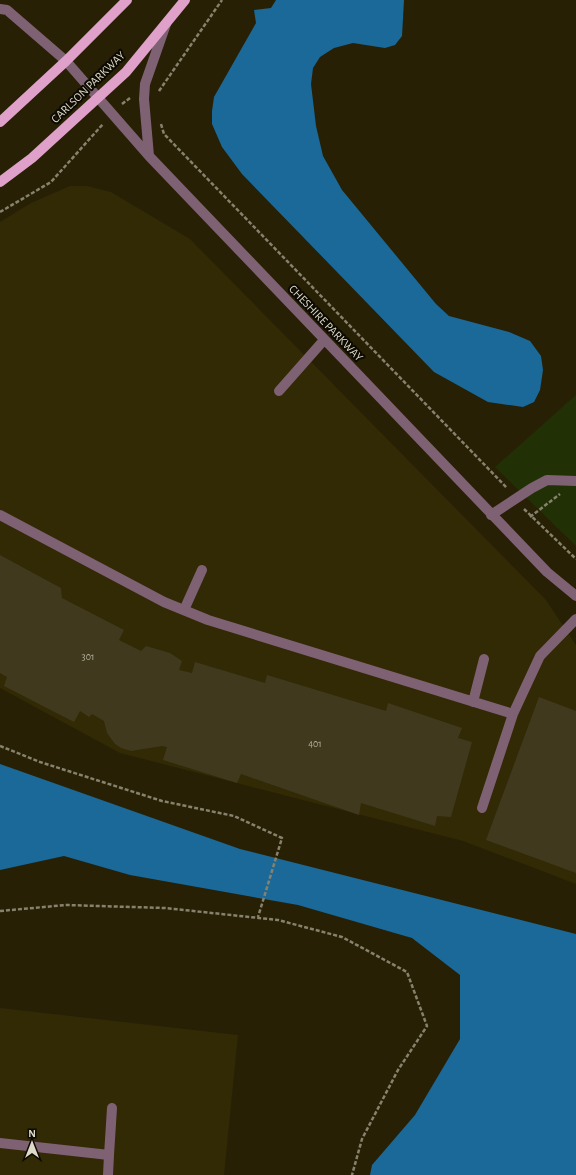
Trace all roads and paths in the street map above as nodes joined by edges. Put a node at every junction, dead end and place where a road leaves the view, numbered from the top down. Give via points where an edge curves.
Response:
1 (127, 0) edge
2 (185, 0) edge
3 (0, 9) edge
4 (166, 23) junction
5 (66, 61) junction
6 (98, 97) junction
7 (160, 120) dead end
8 (0, 122) edge
9 (149, 156) junction
10 (0, 182) edge
11 (324, 340) junction
12 (280, 391) dead end
13 (576, 481) edge
14 (565, 491) dead end
15 (516, 500) junction
16 (0, 514) edge
17 (491, 515) junction
18 (530, 517) junction
19 (576, 559) edge
20 (202, 570) dead end
21 (576, 596) edge
22 (184, 610) junction
23 (576, 619) edge
24 (484, 659) dead end
25 (473, 702) junction
26 (513, 714) junction
27 (0, 746) edge
28 (482, 808) dead end
29 (0, 911) edge
30 (258, 918) junction
31 (112, 1108) dead end
32 (0, 1143) edge
33 (109, 1155) junction
34 (108, 1175) edge
35 (352, 1175) edge

1 - 5 main road
2 - 4 main road, CARLSON PARKWAY
3 - 5 street, CHESHIRE PARKWAY via 7,10
4 - 6 main road, CARLSON PARKWAY via 126,72
4 - 9 street via 145,84
5 - 6 street, CHESHIRE PARKWAY
5 - 8 main road
6 - 9 street, CHESHIRE PARKWAY
6 - 10 main road, CARLSON PARKWAY via 32,158
7 - 15 path via 164,134 497,476
9 - 11 street, CHESHIRE PARKWAY
11 - 12 street
11 - 17 street, CHESHIRE PARKWAY
13 - 15 street via 547,480
14 - 18 path
15 - 17 street
15 - 18 path
16 - 22 street via 164,602
17 - 21 street, CHESHIRE PARKWAY via 547,572
18 - 19 path
20 - 22 street
22 - 25 street via 208,620
23 - 26 street via 540,656
24 - 25 street
25 - 26 street
26 - 28 street
27 - 30 path via 40,762 162,801 234,816 282,838
29 - 30 path via 66,905 165,908
30 - 35 path via 278,920 342,937 407,972 427,1026 398,1070 362,1139
31 - 33 street
32 - 33 street
33 - 34 street

